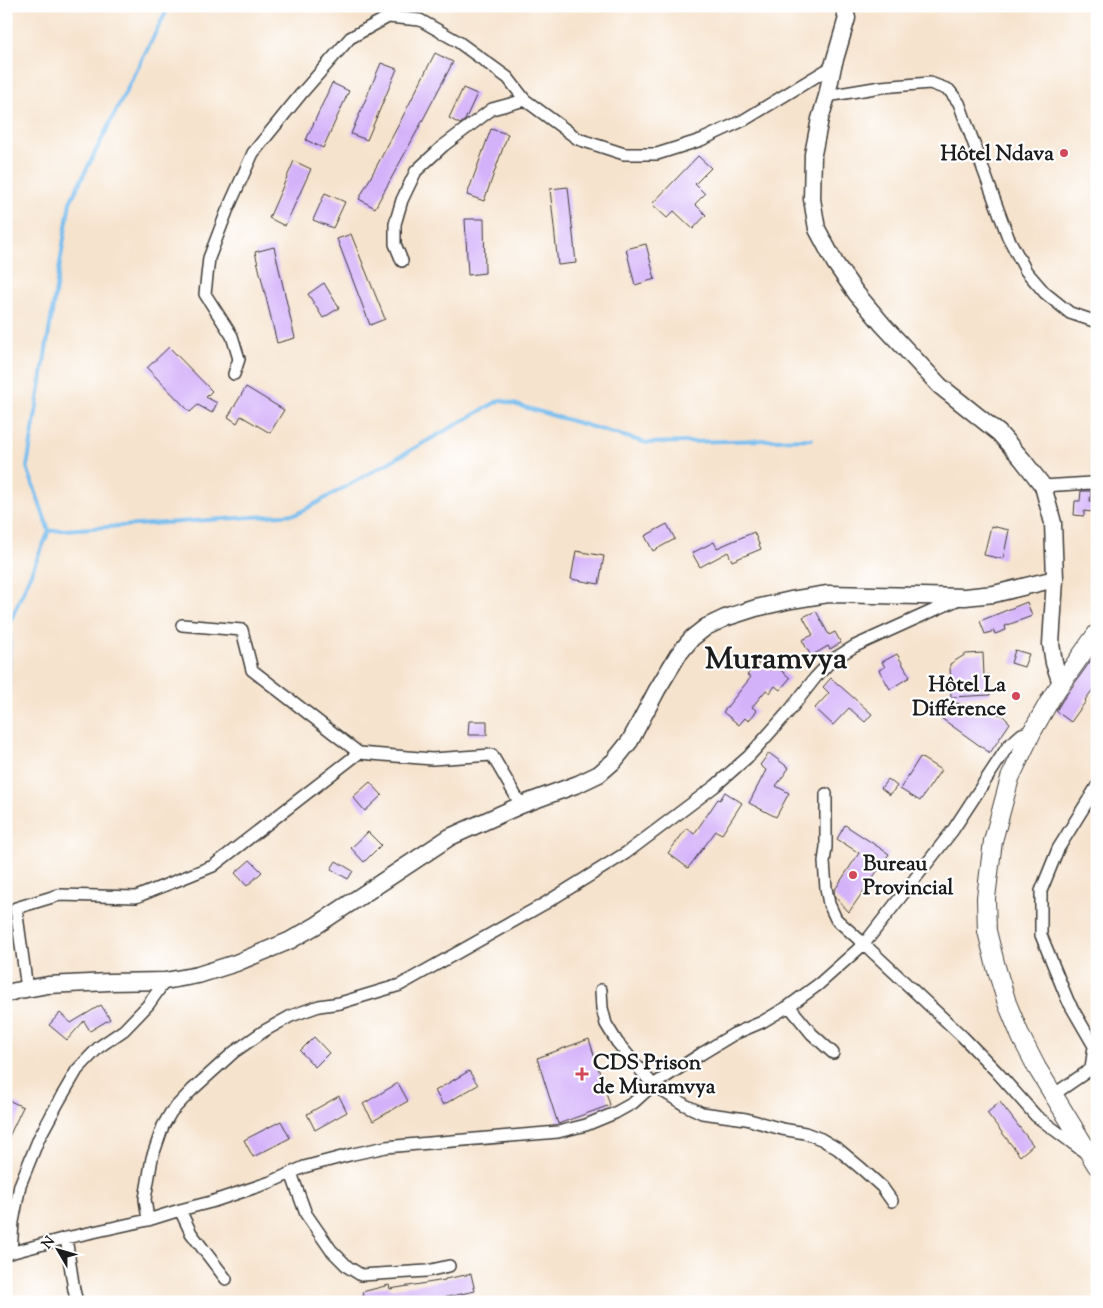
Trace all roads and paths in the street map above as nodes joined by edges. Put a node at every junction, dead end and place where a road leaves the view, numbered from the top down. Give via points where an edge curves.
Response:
1 (846, 10) edge
2 (833, 66) junction
3 (827, 96) junction
4 (525, 100) junction
5 (402, 261) dead end
6 (1097, 322) edge
7 (234, 374) dead end
8 (1097, 484) edge
9 (1043, 486) junction
10 (1055, 579) junction
11 (965, 596) junction
12 (182, 625) dead end
13 (1097, 633) edge
14 (1061, 683) junction
15 (1033, 730) junction
16 (360, 753) junction
17 (1097, 786) edge
18 (826, 794) dead end
19 (521, 805) junction
20 (864, 944) junction
21 (165, 981) junction
22 (27, 989) junction
23 (600, 990) dead end
24 (6, 994) edge
25 (789, 1006) junction
26 (833, 1053) dead end
27 (653, 1085) junction
28 (1053, 1094) junction
29 (1093, 1161) edge
30 (291, 1173) junction
31 (892, 1201) dead end
32 (180, 1210) junction
33 (148, 1220) junction
34 (66, 1238) junction
35 (9, 1253) edge
36 (449, 1266) dead end
37 (226, 1279) dead end
38 (77, 1302) edge

1 - 2 main road
2 - 3 main road
2 - 4 street via 744,120 701,140 657,154 624,154 578,139
3 - 6 street via 930,83 949,90 959,103 1008,237 1026,270 1045,293 1070,313
3 - 9 main road via 813,154 812,198 817,229 834,263 883,325 940,386 999,433
4 - 5 street via 492,109 416,171 394,224 395,244
4 - 7 street via 508,78 457,41 420,20 388,18 350,38 253,153 209,258 205,294 232,336 239,359
8 - 9 street
9 - 10 main road via 1053,524
10 - 11 main road via 994,594
10 - 14 main road via 1051,644
11 - 19 main road via 828,594 756,608 725,618 692,638 678,655 630,742 614,761 599,774 578,784
11 - 33 street via 855,646 832,660 748,756 715,786 626,853 577,884 400,985 291,1016 234,1052 192,1090 171,1112 163,1126 152,1158 145,1199
12 - 16 street via 242,630 252,670
13 - 14 main road
14 - 15 main road
15 - 20 street via 1022,734 1008,746 953,830
15 - 28 main road via 1010,778 993,841 986,898 987,931 1007,1003 1021,1037
16 - 19 street via 432,759 492,755
16 - 22 street via 213,866 136,897 59,896 16,908
17 - 28 street via 1058,849 1041,891 1041,935 1068,1001 1094,1046 1091,1069
18 - 20 street via 824,862 829,904 836,919
19 - 21 main road via 450,837 289,941 236,963
20 - 25 street
20 - 29 street via 997,1072 1036,1116
21 - 22 main road via 57,984
21 - 35 street via 124,1030 99,1047 77,1070 59,1101 39,1138 20,1185
22 - 24 main road
23 - 27 street via 606,1024
25 - 26 street
25 - 27 street via 734,1034
27 - 30 street via 634,1103 615,1114 558,1132 386,1148 353,1154
27 - 31 street via 702,1113 746,1119 821,1139 862,1169
28 - 29 main road
30 - 32 street via 237,1194
30 - 36 street via 306,1214 330,1250 360,1275 427,1271
32 - 33 street
32 - 37 street via 191,1233
33 - 34 street
34 - 35 street
34 - 38 street

